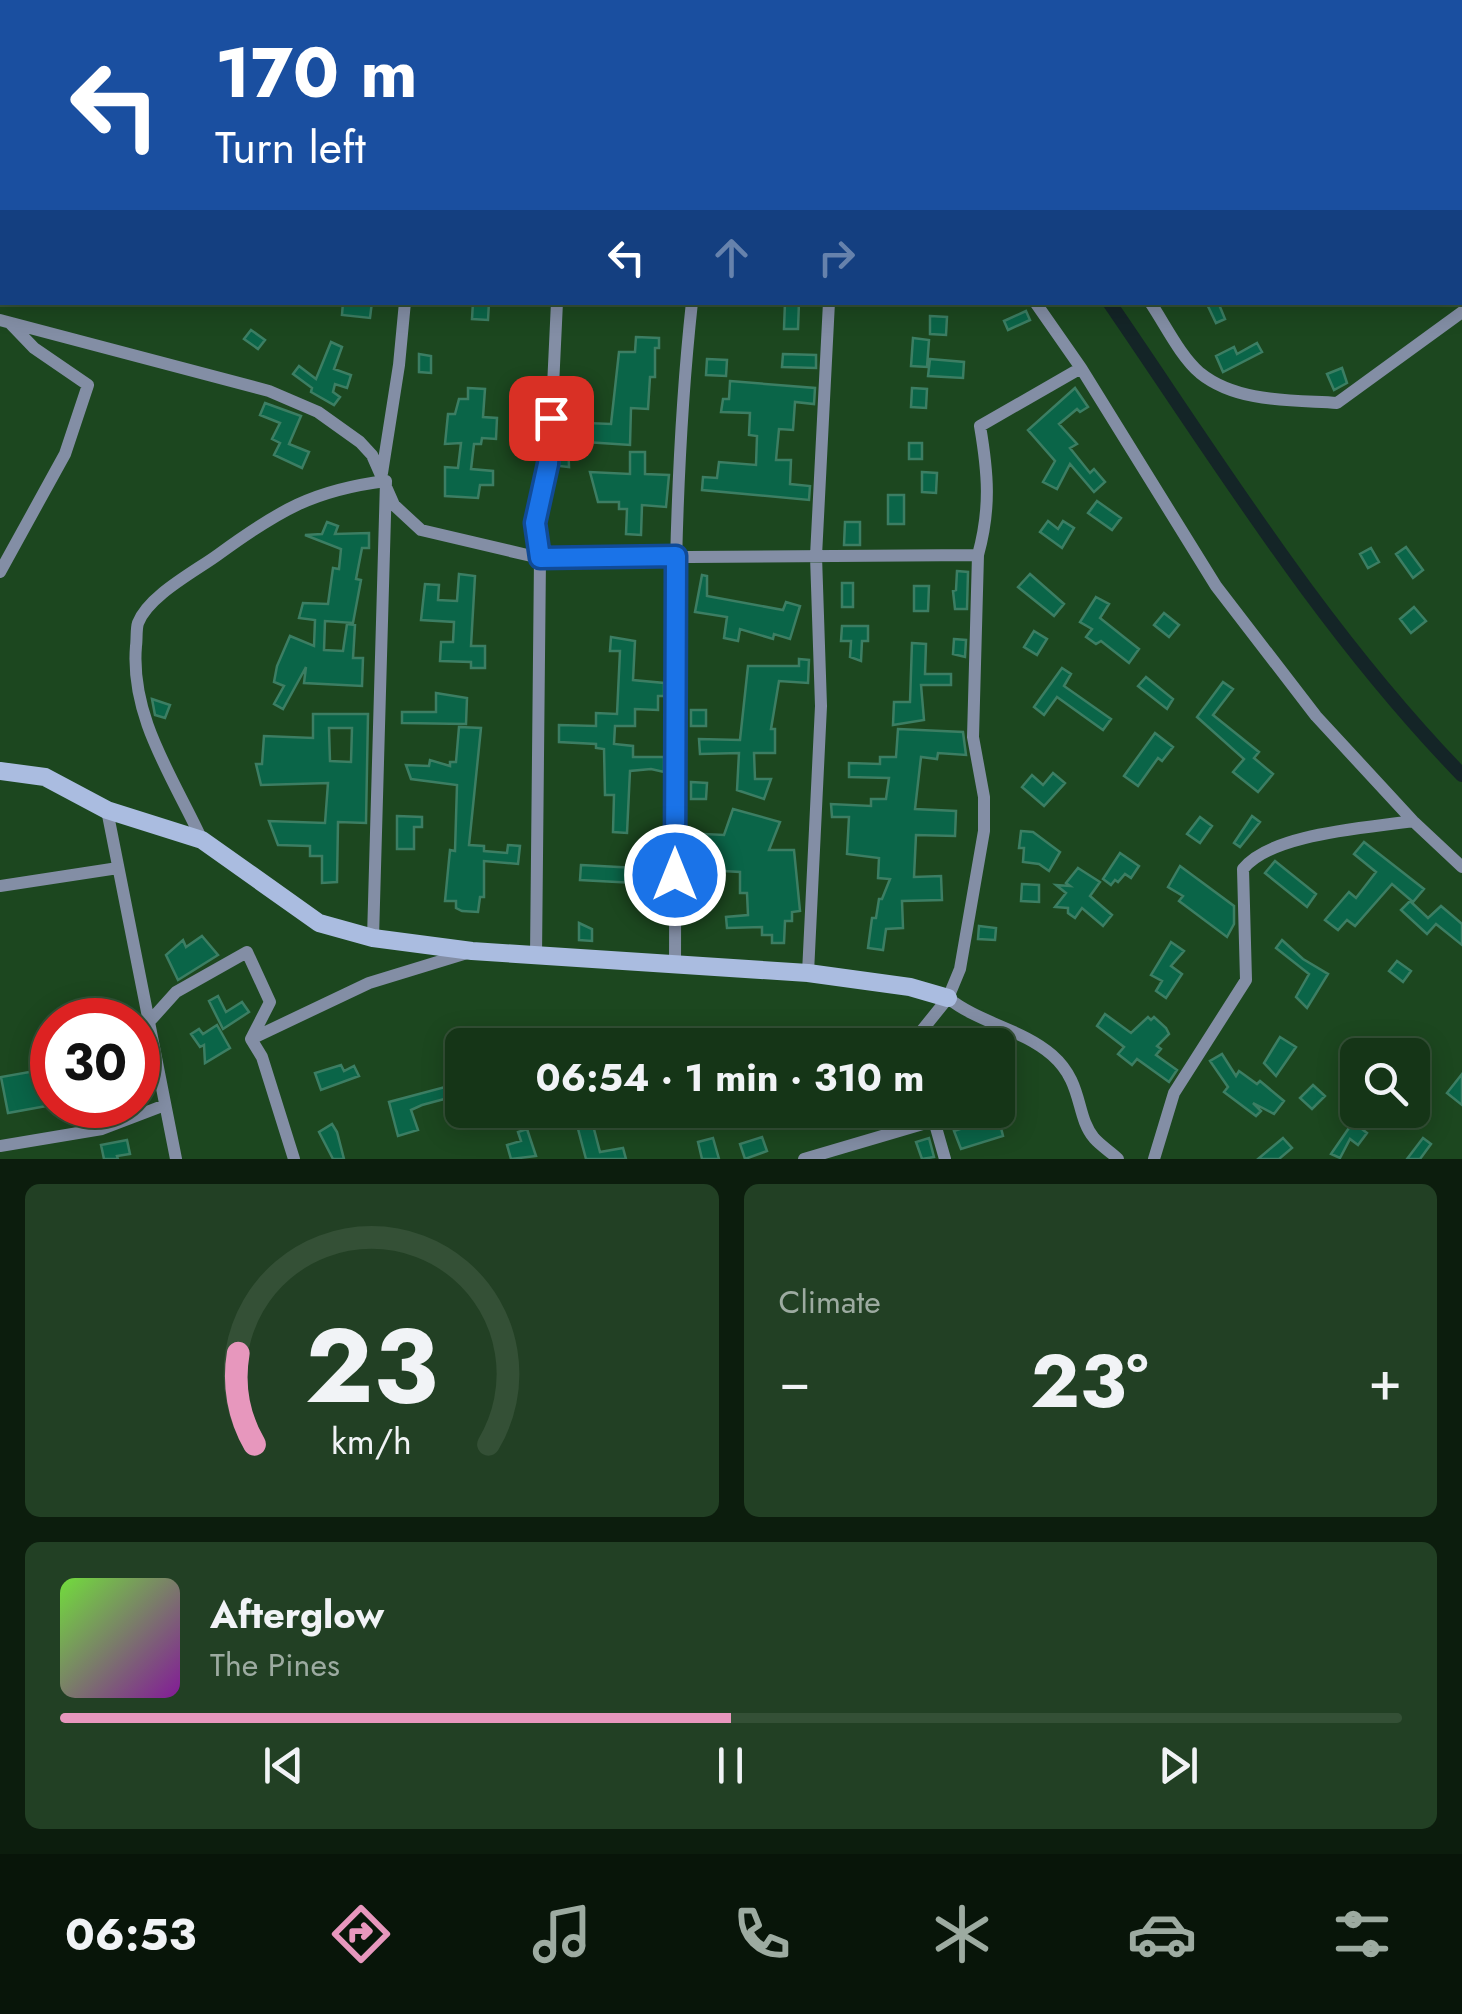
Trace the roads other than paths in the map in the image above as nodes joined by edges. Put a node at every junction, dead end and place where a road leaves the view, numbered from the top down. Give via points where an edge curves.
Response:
1 (404, 305) edge
2 (557, 305) edge
3 (692, 305) edge
4 (830, 305) edge
5 (1038, 305) edge
6 (1152, 305) edge
7 (1462, 312) edge
8 (4, 321) edge
9 (1081, 368) junction
10 (384, 478) junction
11 (978, 555) junction
12 (676, 556) junction
13 (816, 556) junction
14 (540, 558) junction
15 (0, 572) edge
16 (0, 771) edge
17 (107, 810) junction
18 (1413, 821) junction
19 (202, 840) junction
20 (118, 868) junction
21 (1462, 868) edge
22 (0, 886) edge
23 (373, 938) junction
24 (472, 951) junction
25 (536, 956) junction
26 (674, 965) junction
27 (808, 973) junction
28 (144, 998) edge
29 (948, 998) junction
30 (160, 1010) edge
31 (925, 1028) edge
32 (251, 1039) junction
33 (160, 1079) edge
34 (165, 1105) junction
35 (896, 1128) edge
36 (936, 1128) edge
37 (0, 1146) edge
38 (176, 1159) edge
39 (294, 1159) edge
40 (804, 1159) edge
41 (945, 1159) edge
42 (1118, 1159) edge
43 (1154, 1159) edge

1 - 10 street
2 - 14 street via 550,450 535,523
3 - 12 street
4 - 13 street
5 - 9 street
6 - 7 street via 1198,372 1212,380 1254,396 1337,403
8 - 10 street via 269,391 318,412 360,442
8 - 15 street via 88,385 65,454
9 - 11 street via 980,426 989,481
9 - 18 street via 1216,586 1316,716
10 - 14 street via 394,505 421,530
10 - 19 street via 296,504 161,594 138,623 137,698
10 - 23 street
11 - 13 street
11 - 29 street via 973,737 986,813 964,953
12 - 13 street
12 - 14 street
12 - 26 street
13 - 27 street via 821,706
14 - 25 street
16 - 17 main road via 45,777
17 - 19 main road
17 - 20 street
18 - 21 street
18 - 43 street via 1298,840 1263,852 1243,868 1246,980 1176,1089
19 - 23 main road via 319,922
20 - 22 street
20 - 28 street
23 - 24 main road
24 - 25 main road
24 - 32 street via 369,983
25 - 26 main road
26 - 27 main road
27 - 29 main road
29 - 31 street
29 - 42 street via 1052,1054 1075,1083 1094,1138
30 - 32 street via 176,992 247,952 270,1002
32 - 39 street
33 - 34 street
34 - 37 street via 102,1128
34 - 38 street
35 - 40 street
36 - 41 street

